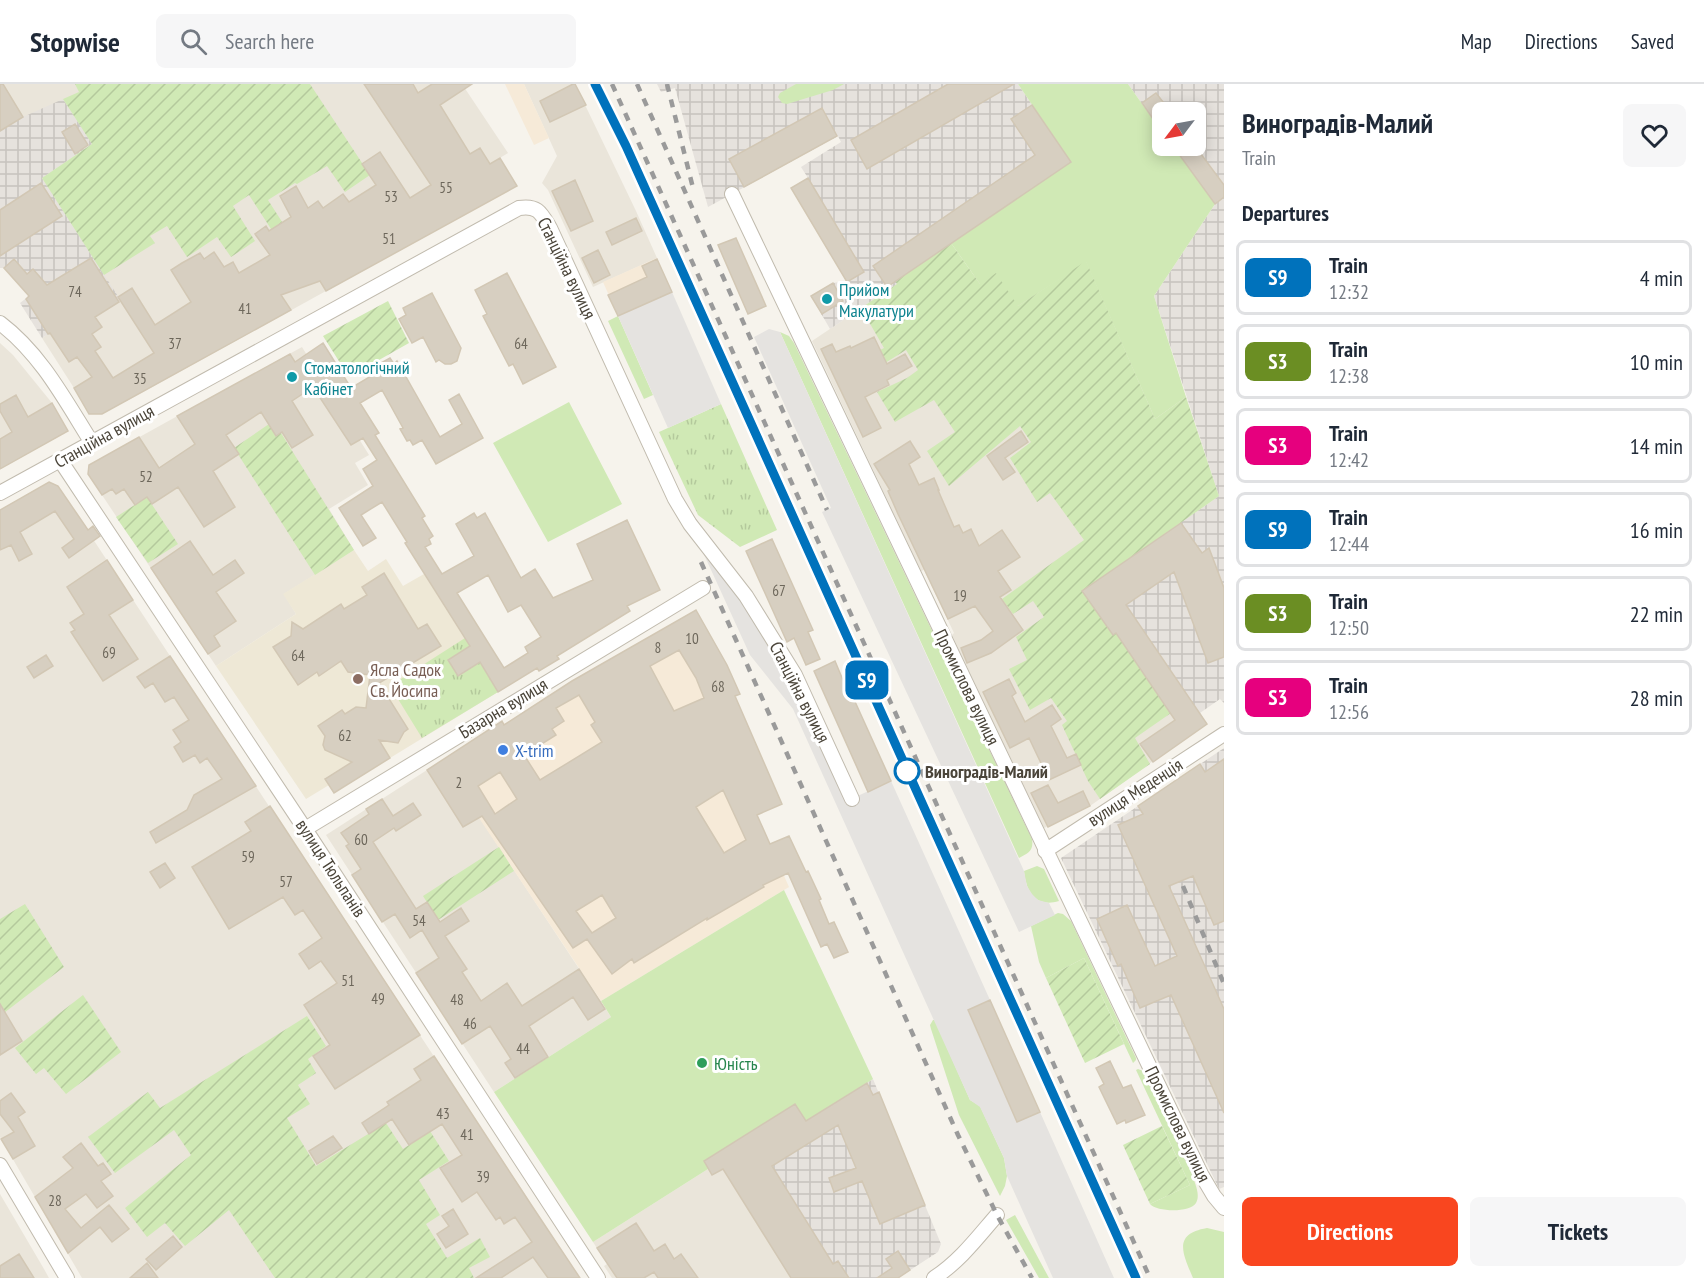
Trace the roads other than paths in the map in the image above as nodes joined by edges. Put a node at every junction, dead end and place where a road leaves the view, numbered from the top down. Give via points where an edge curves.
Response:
1 (732, 194) dead end
2 (0, 323) edge
3 (92, 443) junction
4 (60, 460) junction
5 (0, 493) edge
6 (703, 588) dead end
7 (1224, 734) edge
8 (852, 799) dead end
9 (305, 829) junction
10 (1045, 851) junction
11 (0, 1165) edge
12 (1224, 1208) edge
13 (997, 1215) dead end
14 (67, 1278) edge
15 (598, 1278) edge
16 (934, 1278) edge

1 - 10 street, Промислова вулиця
2 - 3 street via 39,361
3 - 4 street, Станційна вулиця
3 - 8 street, Станційна вулиця via 519,208 536,208 550,228 675,500 746,596 795,675
4 - 5 street, Станційна вулиця
4 - 9 street, вулиця Тюльпанів
6 - 9 street, Базарна вулиця
7 - 10 street, вулиця Меденція
9 - 15 street, вулиця Тюльпанів
10 - 12 street, Промислова вулиця via 1201,1174
11 - 14 street
13 - 16 street via 965,1253

